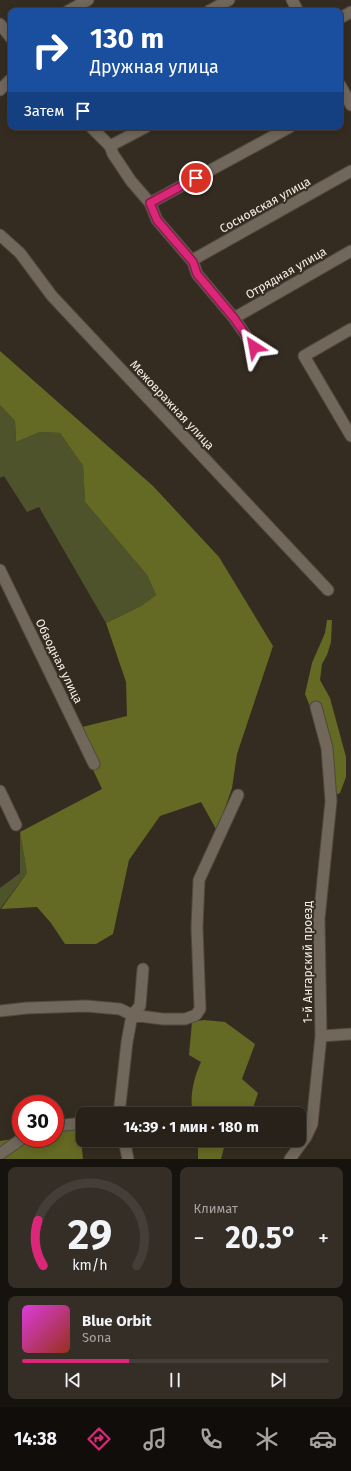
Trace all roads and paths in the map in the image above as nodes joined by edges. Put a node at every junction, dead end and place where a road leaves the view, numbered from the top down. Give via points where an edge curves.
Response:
1 (88, 0) edge
2 (229, 0) edge
3 (73, 8) edge
4 (214, 8) edge
5 (0, 24) edge
6 (8, 34) edge
7 (8, 82) edge
8 (0, 90) edge
9 (94, 130) edge
10 (140, 130) edge
11 (284, 130) edge
12 (110, 146) junction
13 (351, 171) edge
14 (150, 203) junction
15 (0, 234) edge
16 (351, 251) edge
17 (193, 262) junction
18 (234, 318) junction
19 (351, 329) edge
20 (254, 347) dead end
21 (351, 436) edge
22 (0, 570) edge
23 (328, 590) dead end
24 (316, 707) dead end
25 (94, 764) dead end
26 (0, 791) edge
27 (238, 795) dead end
28 (16, 825) dead end
29 (143, 969) dead end
30 (0, 1011) edge
31 (132, 1015) junction
32 (351, 1034) edge
33 (321, 1036) junction
34 (120, 1107) edge
35 (76, 1124) edge
36 (64, 1125) edge
37 (12, 1145) edge
38 (125, 1147) edge
39 (0, 1154) edge
40 (128, 1159) edge
41 (290, 1159) edge

1 - 3 street
2 - 4 street
5 - 6 street
7 - 8 street
9 - 12 street
10 - 12 street
11 - 14 street
12 - 14 street via 113,154
13 - 17 street, Сосновская улица
14 - 17 street via 157,220
15 - 23 street, Межовражная улица via 20,253 52,296
16 - 18 street, Отрядная улица
17 - 18 street via 197,274
18 - 20 street
19 - 21 street via 304,356
22 - 25 street, Обводная улица
24 - 33 street, 1-й Ангарский проезд via 327,748 331,801 319,919
26 - 28 street
27 - 31 street via 199,880 197,927 200,1009 196,1015 185,1020
29 - 31 street via 140,1006
30 - 31 street via 86,1006 120,1010
31 - 34 street via 126,1042
32 - 33 street
33 - 41 street, 1-й Ангарский проезд via 312,1124
35 - 36 street
37 - 39 street
38 - 40 street

